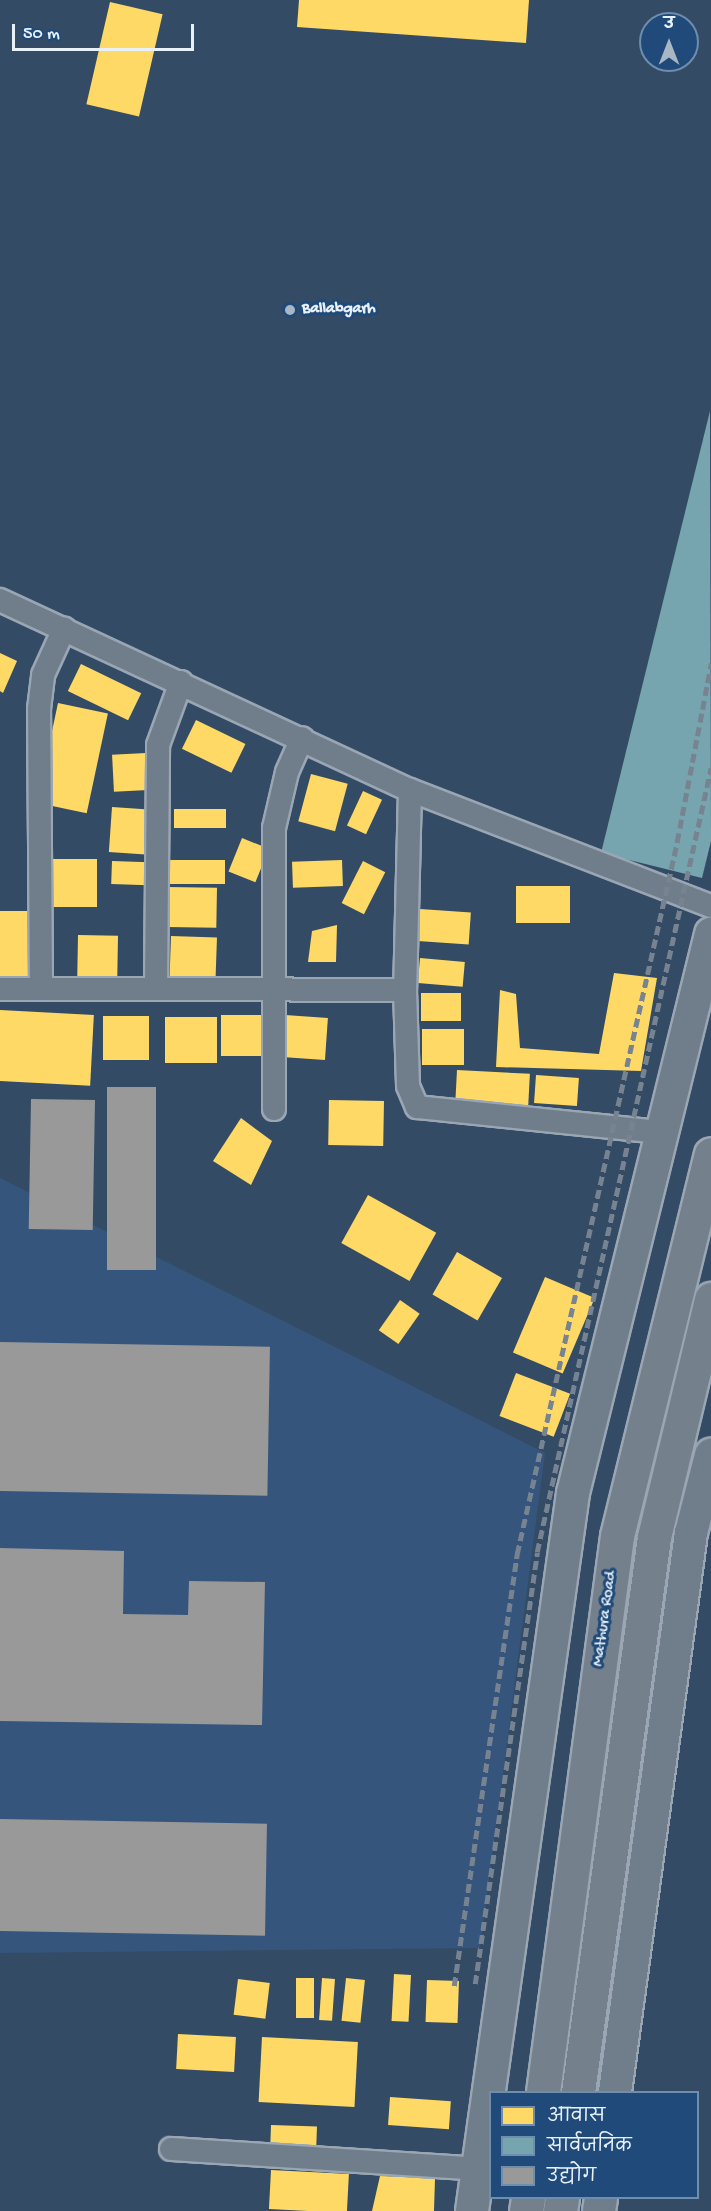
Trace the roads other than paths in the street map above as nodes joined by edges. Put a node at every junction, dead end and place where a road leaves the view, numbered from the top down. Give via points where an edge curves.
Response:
1 (0, 600) edge
2 (64, 629) junction
3 (181, 682) junction
4 (302, 738) junction
5 (410, 790) junction
6 (711, 906) edge
7 (711, 934) edge
8 (156, 988) junction
9 (276, 988) junction
10 (0, 989) edge
11 (41, 989) junction
12 (405, 990) junction
13 (274, 1109) dead end
14 (661, 1132) junction
15 (711, 1154) edge
16 (711, 1299) edge
17 (711, 1455) edge
18 (543, 2091) edge
19 (578, 2091) edge
20 (615, 2091) edge
21 (171, 2149) dead end
22 (478, 2169) junction
23 (472, 2211) edge

1 - 2 street
2 - 3 street
2 - 11 street via 44,675 39,710
3 - 4 street
3 - 8 street via 158,744
4 - 5 street
4 - 9 street via 287,771 274,828
5 - 6 street
5 - 12 street
7 - 14 main road
8 - 9 street
8 - 11 street
9 - 12 street
9 - 13 street
10 - 11 street
12 - 14 street via 408,1086 417,1107
14 - 22 main road via 573,1493
15 - 18 highway, Mathura Road via 618,1536
16 - 19 highway via 654,1537
17 - 20 main road via 691,1533
21 - 22 street
22 - 23 main road

